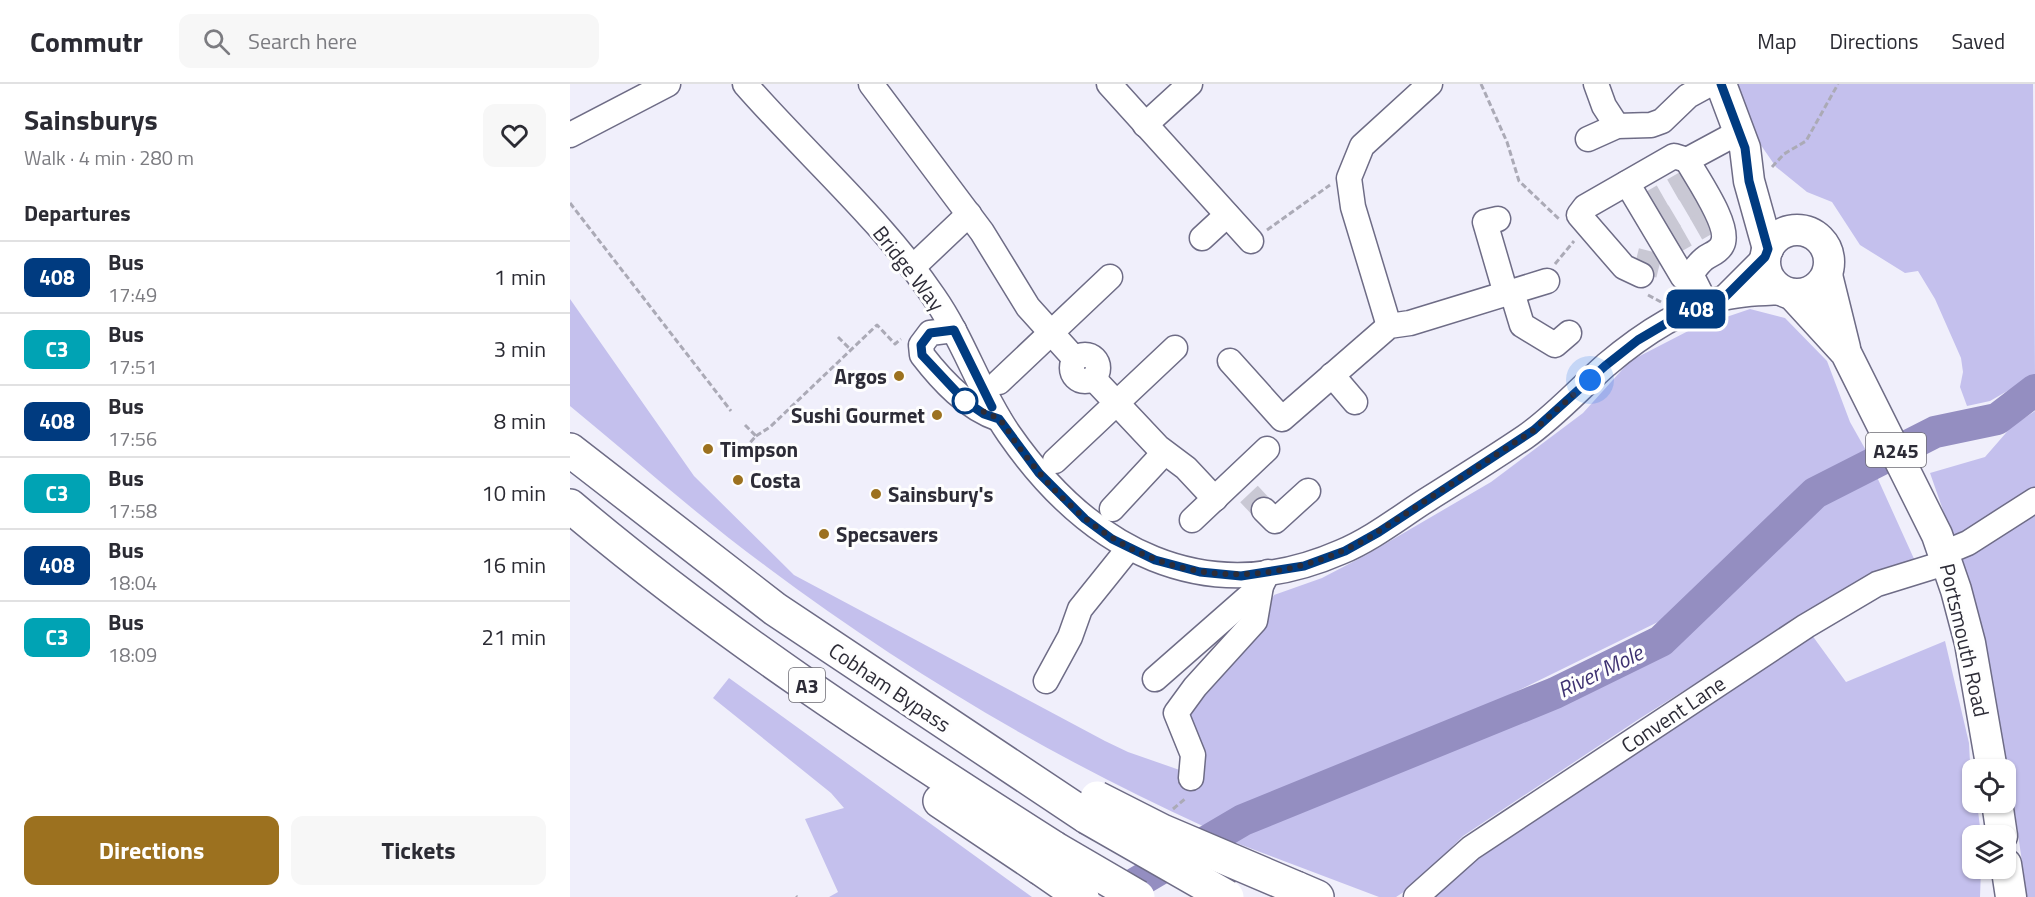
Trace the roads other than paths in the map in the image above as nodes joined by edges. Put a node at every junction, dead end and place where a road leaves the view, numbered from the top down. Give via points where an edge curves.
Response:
1 (668, 84) edge
2 (745, 84) edge
3 (872, 84) edge
4 (1109, 84) edge
5 (1190, 84) edge
6 (1430, 84) edge
7 (1596, 84) edge
8 (1710, 84) edge
9 (1721, 84) edge
10 (1145, 125) junction
11 (1617, 126) junction
12 (570, 135) edge
13 (1588, 139) dead end
14 (1742, 140) junction
15 (1627, 183) junction
16 (1701, 193) junction
17 (969, 214) junction
18 (1227, 215) junction
19 (1498, 219) dead end
20 (1803, 230) junction
21 (1202, 238) dead end
22 (1251, 241) road end
23 (1767, 253) junction
24 (912, 268) junction
25 (1638, 268) tunnel mouth
26 (1677, 275) junction
27 (1827, 275) junction
28 (1110, 278) dead end
29 (1547, 281) road end
30 (1509, 293) junction
31 (1788, 293) junction
32 (1716, 301) junction
33 (1389, 326) junction
34 (954, 330) junction
35 (1050, 332) junction
36 (1569, 333) dead end
37 (1175, 348) dead end
38 (1846, 353) junction
39 (1230, 361) dead end
40 (1332, 375) junction
41 (999, 382) dead end
42 (1355, 402) dead end
43 (1117, 403) junction
44 (999, 419) junction
45 (1267, 449) dead end
46 (570, 450) edge
47 (1164, 453) junction
48 (1055, 461) dead end
49 (1247, 490) junction
50 (1308, 491) dead end
51 (1215, 499) junction
52 (2035, 500) edge
53 (570, 506) edge
54 (1112, 508) dead end
55 (1192, 520) dead end
56 (1129, 548) junction
57 (1946, 557) junction
58 (1265, 579) junction
59 (1155, 679) dead end
60 (1046, 681) dead end
61 (1990, 759) edge
62 (1191, 778) dead end
63 (1092, 807) junction
64 (1047, 858) junction
65 (1307, 893) edge
66 (1082, 897) edge
67 (1138, 897) edge
68 (1227, 897) edge
69 (1416, 897) edge

1 - 12 street
2 - 24 street, Bridge Way
3 - 17 street
4 - 10 street
5 - 10 street
6 - 33 street via 1362,146 1349,178 1353,207
7 - 11 street
8 - 11 street via 1688,96 1662,121
9 - 14 main road
10 - 18 street
11 - 13 street
14 - 16 street
14 - 20 main road via 1781,207
14 - 23 main road
15 - 16 street via 1674,156
15 - 25 street via 1585,207 1579,215 1603,245
15 - 26 street
16 - 26 street via 1724,235 1723,244 1717,252
17 - 24 street
17 - 35 street via 1028,307
18 - 21 street
18 - 22 street
19 - 30 street via 1485,222
20 - 23 main road via 1794,229 1778,236
20 - 27 main road via 1818,237 1828,250
23 - 31 main road via 1765,265 1771,281
23 - 32 street, Bridge Way
24 - 34 street, Bridge Way
26 - 32 street
27 - 31 main road via 1809,292
27 - 38 main road, Portsmouth Road / A245
28 - 35 street
29 - 30 street
30 - 33 street
30 - 36 street via 1522,325 1555,345
31 - 32 street, Bridge Way
31 - 38 main road, Portsmouth Road / A245
32 - 58 street, Bridge Way via 1677,317 1638,340 1534,430 1379,532 1322,560
33 - 40 street
34 - 44 street, Bridge Way
34 - 44 street via 930,333 921,345 922,355 965,401
35 - 41 street
35 - 43 street via 1076,359 1072,367 1077,379 1093,378
37 - 43 street
38 - 57 main road, Portsmouth Road / A245 via 1927,511
39 - 40 street via 1282,419
40 - 42 street
43 - 47 street
43 - 48 street
44 - 56 street, Bridge Way via 1039,473 1069,505 1098,530
45 - 49 street
46 - 63 highway, Cobham Bypass / A3 via 775,609 942,722
47 - 51 street via 1186,468
47 - 54 street
49 - 50 street via 1275,521
49 - 51 street
51 - 55 street
52 - 57 street, Convent Lane
53 - 64 highway via 704,611 824,720
56 - 58 street, Bridge Way via 1155,560 1200,572
56 - 60 street via 1080,609
57 - 61 main road, Portsmouth Road / A245 via 1970,643
57 - 69 street, Convent Lane via 1876,584 1806,626 1472,848
58 - 59 street
58 - 62 street via 1255,621 1176,713 1193,755
63 - 65 highway, bridge via 1162,831
63 - 68 highway, Cobham Bypass / A3, bridge
64 - 66 highway, bridge
64 - 67 highway, bridge

